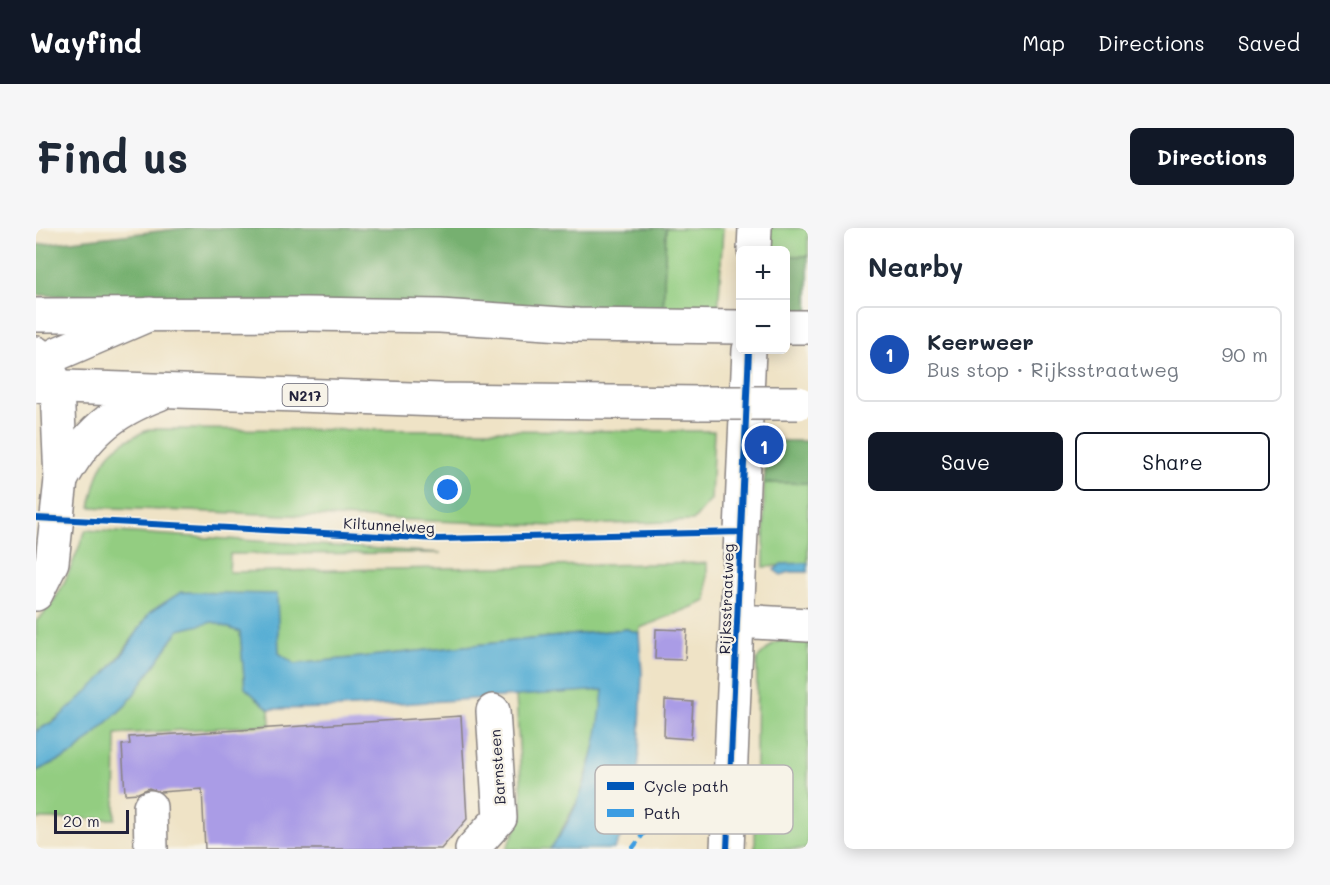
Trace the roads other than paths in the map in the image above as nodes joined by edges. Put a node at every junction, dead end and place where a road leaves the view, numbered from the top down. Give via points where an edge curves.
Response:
1 (755, 228) edge
2 (754, 246) edge
3 (150, 314) junction
4 (36, 315) edge
5 (736, 327) edge
6 (749, 354) edge
7 (42, 373) edge
8 (170, 390) junction
9 (803, 403) edge
10 (61, 480) junction
11 (36, 594) edge
12 (738, 621) junction
13 (808, 625) edge
14 (493, 711) dead end
15 (731, 765) edge
16 (150, 807) dead end
17 (728, 834) edge
18 (152, 849) edge
19 (472, 849) edge
20 (727, 849) edge

1 - 2 main road
3 - 4 main road
3 - 5 main road via 429,316 578,325
3 - 7 main road via 71,346
6 - 12 main road, Rijksstraatweg
7 - 8 main road, N217
7 - 10 main road
8 - 9 main road, N217, bridge via 451,400
8 - 10 main road via 107,420 83,443
10 - 11 main road via 52,562
12 - 13 main road
12 - 15 main road, Rijksstraatweg
14 - 19 main road, Barnsteen via 500,818
16 - 18 main road
17 - 20 main road, Rijksstraatweg

